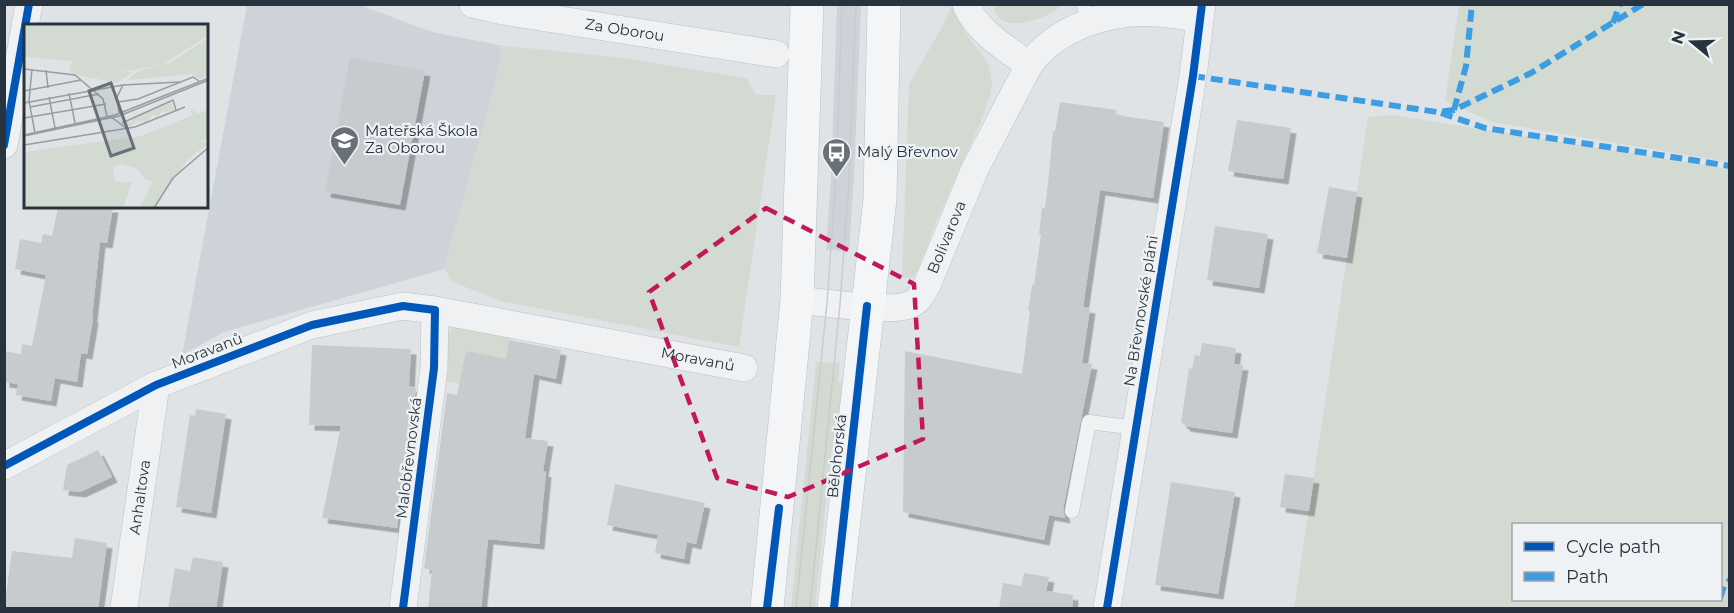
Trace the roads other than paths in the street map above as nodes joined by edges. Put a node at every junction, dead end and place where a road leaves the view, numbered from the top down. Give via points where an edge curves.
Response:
1 (29, 4) edge
2 (474, 4) edge
3 (807, 4) edge
4 (884, 4) edge
5 (966, 4) edge
6 (504, 8) edge
7 (1201, 11) edge
8 (1086, 14) edge
9 (25, 24) edge
10 (24, 32) edge
11 (776, 54) dead end
12 (1029, 65) junction
13 (4, 145) edge
14 (797, 300) junction
15 (867, 306) junction
16 (435, 310) junction
17 (744, 368) dead end
18 (156, 385) junction
19 (1136, 428) junction
20 (4, 466) edge
21 (1072, 511) dead end
22 (124, 609) edge
23 (403, 609) edge
24 (767, 609) edge
25 (834, 609) edge
26 (1107, 609) edge

1 - 9 street
2 - 6 street, Za Oborou
3 - 14 main road
4 - 15 main road, Bělohorská via 880,199
5 - 12 street via 997,42
6 - 11 street, Za Oborou
7 - 8 street, Bolívarova
7 - 19 street, Na Břevnovské pláni
8 - 12 street, Bolívarova
10 - 13 street
12 - 15 street, Bolívarova via 974,171 921,295 903,307
14 - 15 street, Bolívarova
14 - 24 main road
15 - 25 main road, Bělohorská
16 - 17 street, Moravanů
16 - 18 street, Moravanů via 403,306 312,325
16 - 23 street, Malobřevnovská via 434,368
18 - 20 street, Moravanů
18 - 22 street, Anhaltova
19 - 21 lane via 1089,422
19 - 26 street, Na Břevnovské pláni

